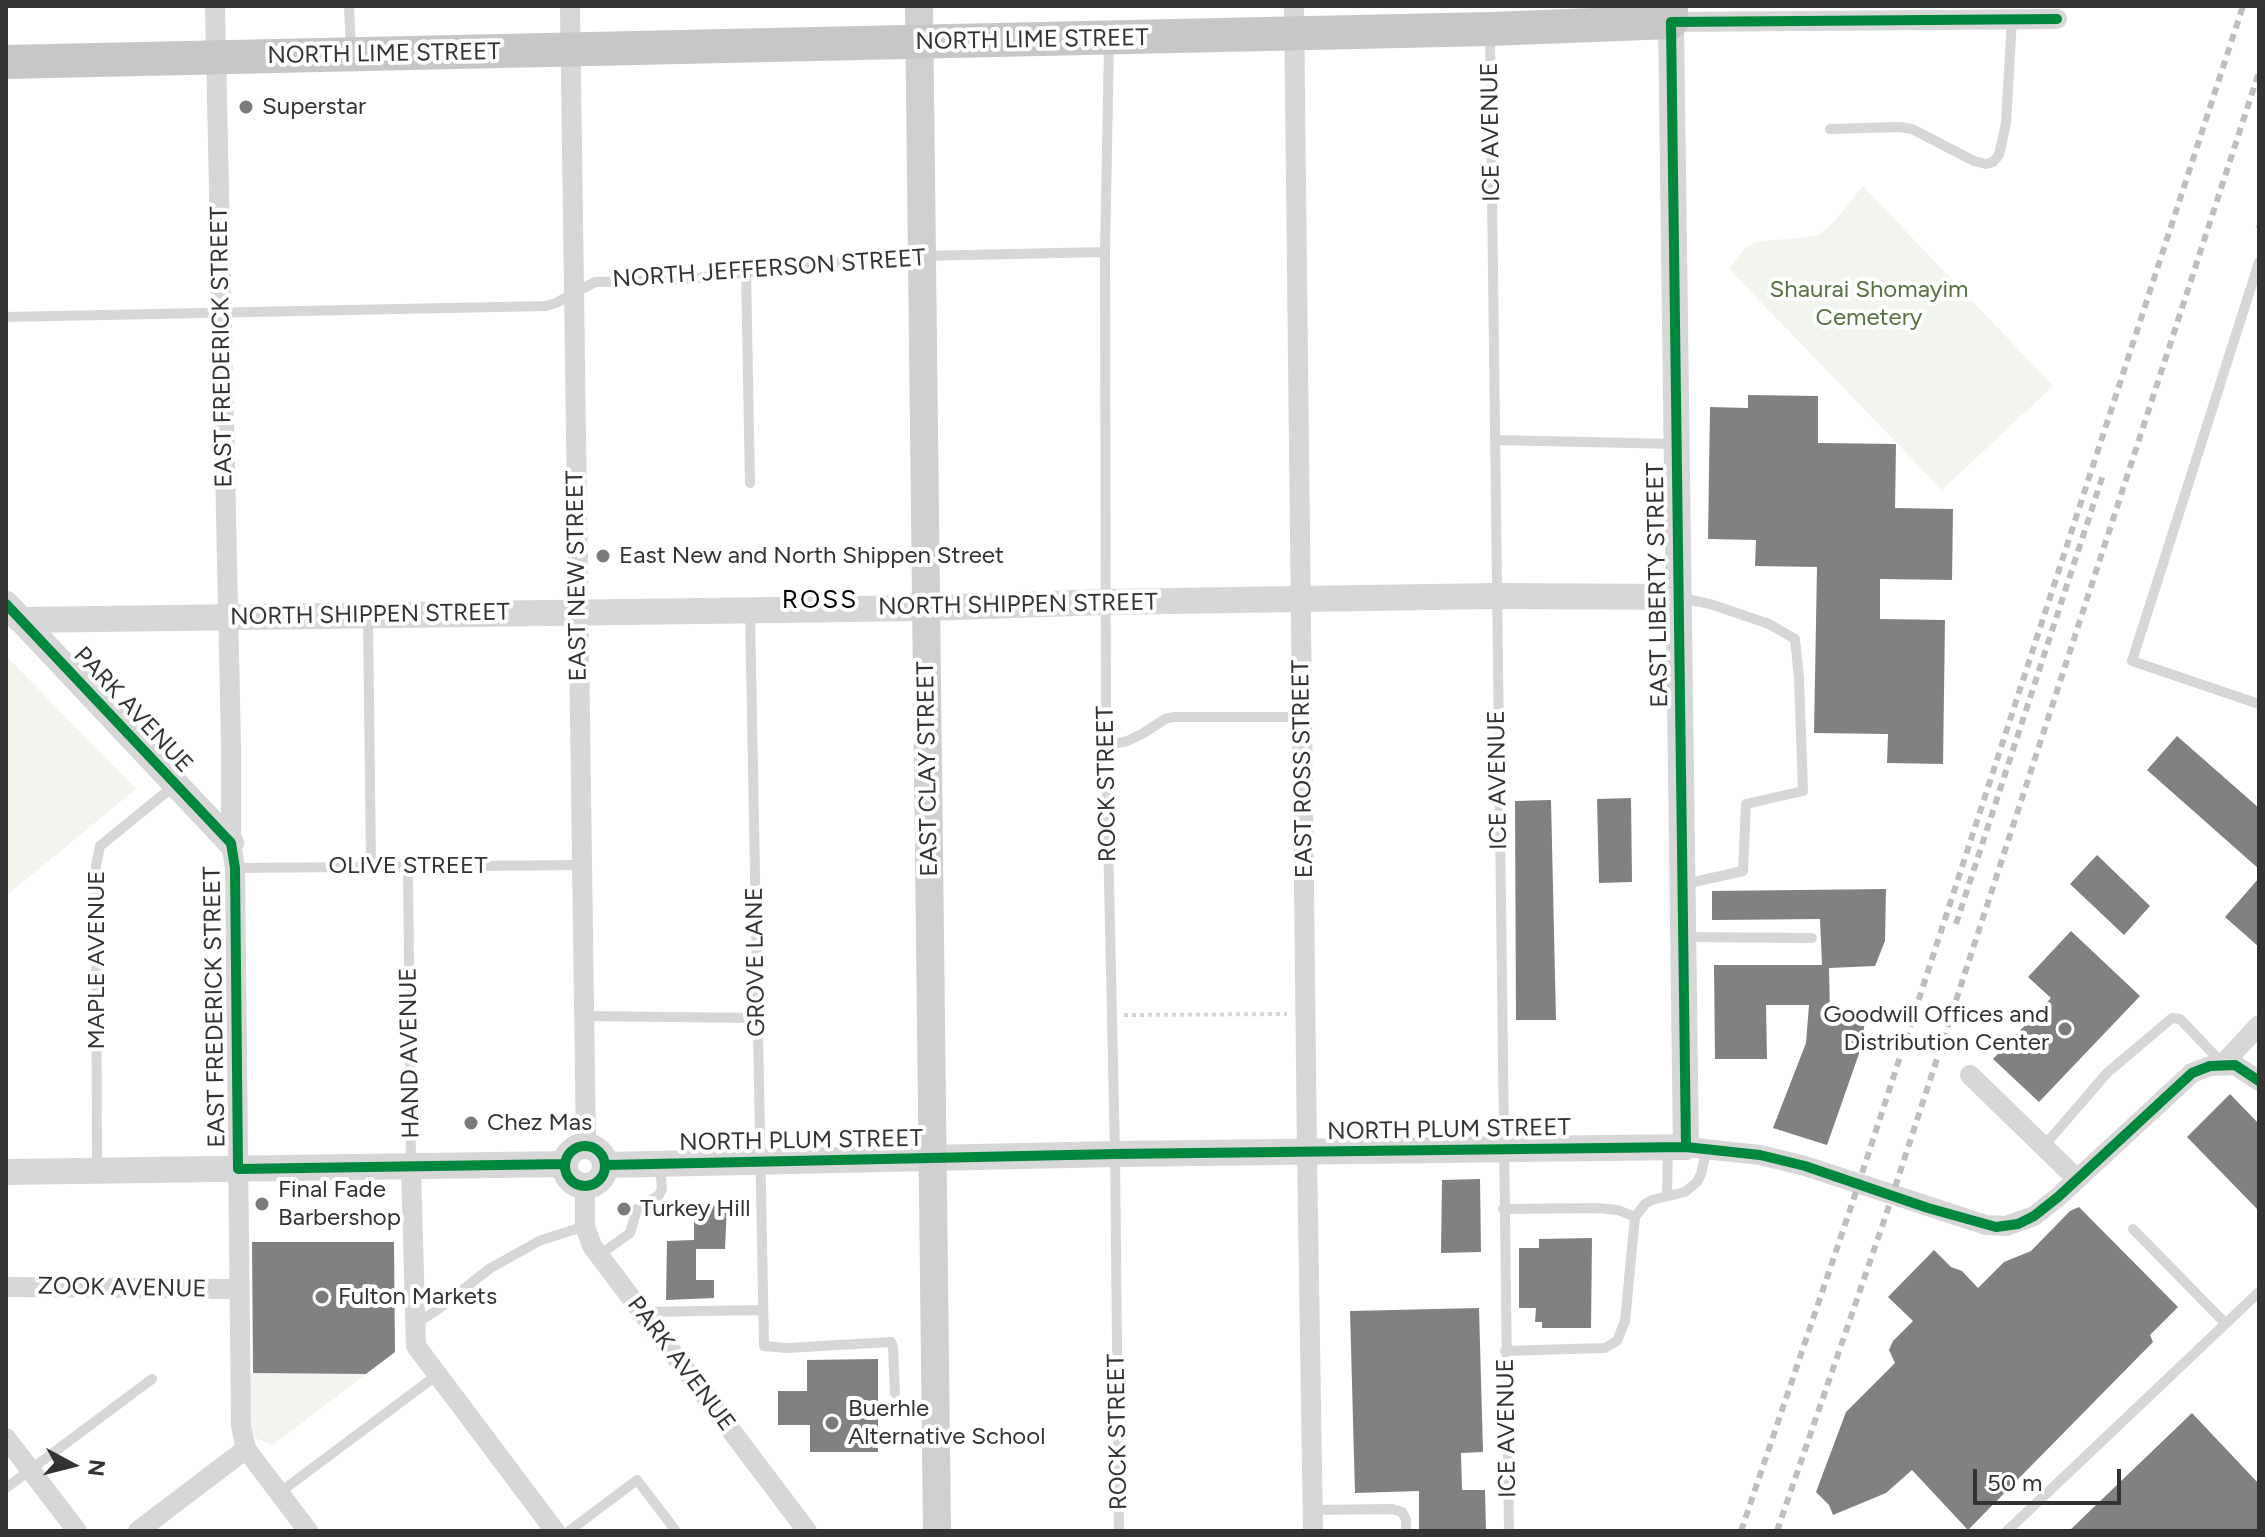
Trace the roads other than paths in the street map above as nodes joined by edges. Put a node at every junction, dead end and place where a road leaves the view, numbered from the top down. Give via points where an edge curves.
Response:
1 (215, 6) edge
2 (349, 6) edge
3 (570, 6) edge
4 (919, 6) edge
5 (1671, 14) edge
6 (2057, 19) dead end
7 (1294, 20) edge
8 (2012, 20) junction
9 (1490, 29) junction
10 (1109, 38) junction
11 (919, 42) junction
12 (571, 50) junction
13 (352, 55) junction
14 (215, 57) junction
15 (6, 62) edge
16 (1830, 129) dead end
17 (1105, 252) junction
18 (921, 256) junction
19 (2259, 262) edge
20 (746, 272) junction
21 (574, 293) junction
22 (222, 311) junction
23 (6, 317) edge
24 (1496, 440) junction
25 (1677, 444) junction
26 (750, 483) dead end
27 (1496, 596) junction
28 (1679, 597) junction
29 (1301, 599) junction
30 (1105, 602) junction
31 (926, 608) junction
32 (750, 610) junction
33 (13, 612) edge
34 (578, 612) junction
35 (368, 615) junction
36 (228, 617) junction
37 (2259, 704) edge
38 (1303, 717) junction
39 (1106, 744) junction
40 (175, 785) junction
41 (233, 856) junction
42 (408, 865) junction
43 (581, 865) junction
44 (371, 866) junction
45 (1681, 885) junction
46 (1682, 937) junction
47 (1812, 938) dead end
48 (584, 1016) junction
49 (756, 1018) junction
50 (2259, 1025) edge
51 (2223, 1064) junction
52 (1970, 1075) dead end
53 (2259, 1081) edge
54 (586, 1146) junction
55 (2044, 1146) junction
56 (1687, 1147) junction
57 (1503, 1150) junction
58 (1307, 1152) junction
59 (1115, 1154) junction
60 (932, 1157) junction
61 (759, 1163) junction
62 (565, 1164) junction
63 (660, 1164) junction
64 (606, 1165) junction
65 (411, 1167) junction
66 (238, 1169) junction
67 (97, 1171) junction
68 (6, 1172) edge
69 (2077, 1179) junction
70 (585, 1186) junction
71 (1667, 1196) junction
72 (1503, 1209) junction
73 (1635, 1217) junction
74 (585, 1226) junction
75 (2133, 1229) dead end
76 (598, 1256) junction
77 (6, 1287) edge
78 (238, 1289) junction
79 (2259, 1292) edge
80 (641, 1312) junction
81 (762, 1312) junction
82 (2225, 1323) junction
83 (415, 1324) junction
84 (1505, 1351) junction
85 (437, 1375) junction
86 (152, 1379) dead end
87 (895, 1393) dead end
88 (6, 1438) edge
89 (246, 1449) junction
90 (31, 1470) junction
91 (6, 1488) edge
92 (279, 1493) junction
93 (1313, 1510) junction
94 (77, 1531) edge
95 (138, 1531) edge
96 (308, 1531) edge
97 (555, 1531) edge
98 (569, 1531) edge
99 (676, 1531) edge
100 (807, 1531) edge
101 (937, 1531) edge
102 (1119, 1531) edge
103 (1313, 1531) edge
104 (1406, 1531) edge
105 (1509, 1531) edge
106 (2007, 1531) edge

1 - 14 street, EAST FREDERICK STREET
2 - 13 lane
3 - 12 street, EAST NEW STREET
4 - 11 main road, EAST CLAY STREET
5 - 8 street, NORTH LIME STREET
5 - 9 highway, NORTH LIME STREET
5 - 25 street, EAST LIBERTY STREET
6 - 8 street, NORTH LIME STREET
7 - 9 highway, NORTH LIME STREET
7 - 10 highway, NORTH LIME STREET
7 - 29 street, EAST ROSS STREET
8 - 16 lane via 2005,132 1993,162 1974,161 1912,129
9 - 24 lane, ICE AVENUE
10 - 11 highway, NORTH LIME STREET
10 - 17 lane, ROCK STREET
11 - 12 highway, NORTH LIME STREET
11 - 18 main road, EAST CLAY STREET
12 - 13 highway, NORTH LIME STREET
12 - 21 street, EAST NEW STREET
13 - 14 highway, NORTH LIME STREET
14 - 15 highway, NORTH LIME STREET
14 - 22 street, EAST FREDERICK STREET
17 - 18 lane, NORTH JEFFERSON STREET
17 - 30 lane, ROCK STREET
18 - 20 lane, NORTH JEFFERSON STREET
18 - 31 main road, EAST CLAY STREET
19 - 37 lane via 2132,661
20 - 21 lane, NORTH JEFFERSON STREET via 595,282
20 - 26 lane
21 - 22 lane, NORTH JEFFERSON STREET via 546,306
21 - 34 street, EAST NEW STREET
22 - 23 lane, NORTH JEFFERSON STREET
22 - 36 street, EAST FREDERICK STREET
24 - 25 lane
24 - 27 lane, ICE AVENUE
25 - 28 street, EAST LIBERTY STREET
27 - 28 street, NORTH SHIPPEN STREET
27 - 29 street, NORTH SHIPPEN STREET
27 - 57 lane, ICE AVENUE
28 - 45 street, EAST LIBERTY STREET
28 - 45 lane via 1769,624 1795,639 1803,791 1746,804 1743,871
29 - 30 street, NORTH SHIPPEN STREET
29 - 38 street, EAST ROSS STREET
30 - 31 street, NORTH SHIPPEN STREET
30 - 39 lane, ROCK STREET
31 - 32 street, NORTH SHIPPEN STREET
31 - 60 main road, EAST CLAY STREET
32 - 34 street, NORTH SHIPPEN STREET
32 - 49 lane, GROVE LANE
33 - 36 street, NORTH SHIPPEN STREET
33 - 40 street, PARK AVENUE
34 - 35 street, NORTH SHIPPEN STREET
34 - 43 street, EAST NEW STREET
35 - 36 street, NORTH SHIPPEN STREET
35 - 44 lane
36 - 41 street, EAST FREDERICK STREET
38 - 39 lane via 1173,717 1125,742
38 - 58 street, EAST ROSS STREET
39 - 59 lane, ROCK STREET
40 - 41 street, PARK AVENUE
40 - 67 lane, MAPLE AVENUE via 100,846
41 - 44 lane, OLIVE STREET
41 - 66 street, EAST FREDERICK STREET
42 - 43 lane, OLIVE STREET
42 - 44 lane, OLIVE STREET
42 - 65 lane, HAND AVENUE
43 - 48 street, EAST NEW STREET
45 - 46 street, EAST LIBERTY STREET
46 - 47 lane
46 - 56 street, EAST LIBERTY STREET
48 - 49 lane
48 - 54 street, EAST NEW STREET
49 - 61 lane, GROVE LANE
50 - 51 street, NORTH PLUM STREET
51 - 53 street via 2240,1067
51 - 55 lane via 2180,1019 2172,1018 2107,1073
51 - 69 street, NORTH PLUM STREET via 2192,1073
52 - 55 street
54 - 62 street via 574,1149
54 - 64 street via 598,1149
55 - 69 street
56 - 57 street, NORTH PLUM STREET
56 - 69 street, NORTH PLUM STREET via 1805,1166 1996,1227 2034,1216
56 - 71 lane
56 - 71 lane via 1701,1174 1685,1192
57 - 58 street, NORTH PLUM STREET
57 - 72 lane, ICE AVENUE
58 - 59 street, NORTH PLUM STREET
58 - 93 street, EAST ROSS STREET
59 - 60 street, NORTH PLUM STREET
59 - 102 lane, ROCK STREET
60 - 61 street, NORTH PLUM STREET
60 - 101 main road, EAST CLAY STREET
61 - 63 street, NORTH PLUM STREET
61 - 81 lane, GROVE LANE
62 - 65 street
62 - 70 street via 573,1182
63 - 64 street, NORTH PLUM STREET
63 - 76 lane via 659,1195 637,1209 630,1233
64 - 70 street via 597,1182
65 - 66 street
65 - 83 street, HAND AVENUE
66 - 67 street
66 - 78 street, EAST FREDERICK STREET
67 - 68 street
70 - 74 street, PARK AVENUE
71 - 73 lane via 1645,1204
72 - 73 lane via 1596,1208
72 - 84 lane, ICE AVENUE
73 - 84 lane via 1625,1321 1617,1341 1605,1348
74 - 76 street, PARK AVENUE
74 - 83 lane via 539,1241 489,1269
75 - 82 lane
76 - 80 street, PARK AVENUE
77 - 78 street, ZOOK AVENUE
78 - 89 street, EAST FREDERICK STREET
79 - 82 lane
80 - 81 lane
80 - 100 street, PARK AVENUE
81 - 87 lane, GROVE LANE via 764,1346 891,1342
82 - 106 lane
83 - 85 street, HAND AVENUE via 416,1346
84 - 105 lane, ICE AVENUE
85 - 92 lane
85 - 97 street, HAND AVENUE
86 - 90 lane
88 - 90 street
89 - 92 street, EAST FREDERICK STREET
89 - 95 street
90 - 91 lane
90 - 94 street
92 - 96 street, EAST FREDERICK STREET
93 - 103 street, EAST ROSS STREET
93 - 104 lane via 1392,1509 1402,1512
98 - 99 lane via 637,1480

